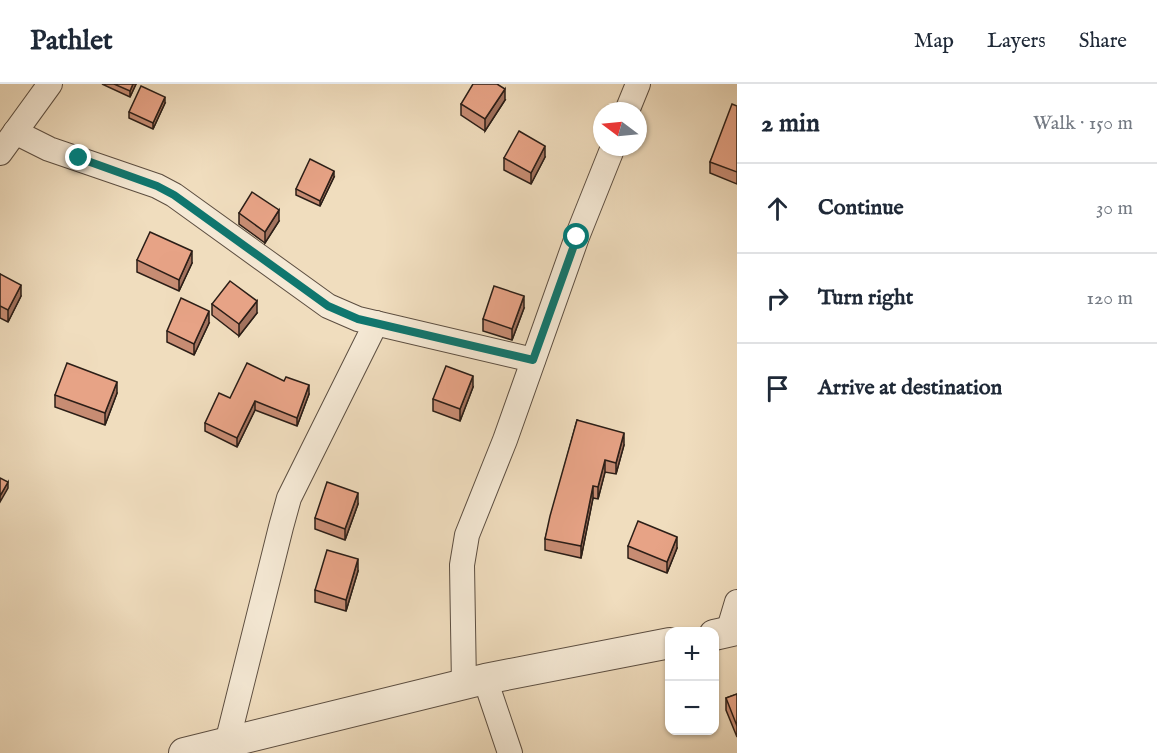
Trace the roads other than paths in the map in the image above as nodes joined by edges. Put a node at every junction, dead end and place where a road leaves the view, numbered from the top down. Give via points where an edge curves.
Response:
1 (50, 84) edge
2 (638, 84) edge
3 (631, 102) edge
4 (15, 132) junction
5 (0, 153) edge
6 (609, 156) edge
7 (376, 323) junction
8 (533, 360) junction
9 (737, 603) edge
10 (726, 632) edge
11 (665, 644) edge
12 (475, 682) junction
13 (227, 742) junction
14 (184, 753) edge
15 (510, 753) edge

1 - 4 street
2 - 3 street
4 - 5 street
4 - 7 street via 49,149 157,186 328,306
6 - 8 street
7 - 8 street
7 - 13 street via 289,498
8 - 12 street via 467,535 462,566
9 - 10 street
11 - 12 street
12 - 13 street
12 - 15 street
13 - 14 street

